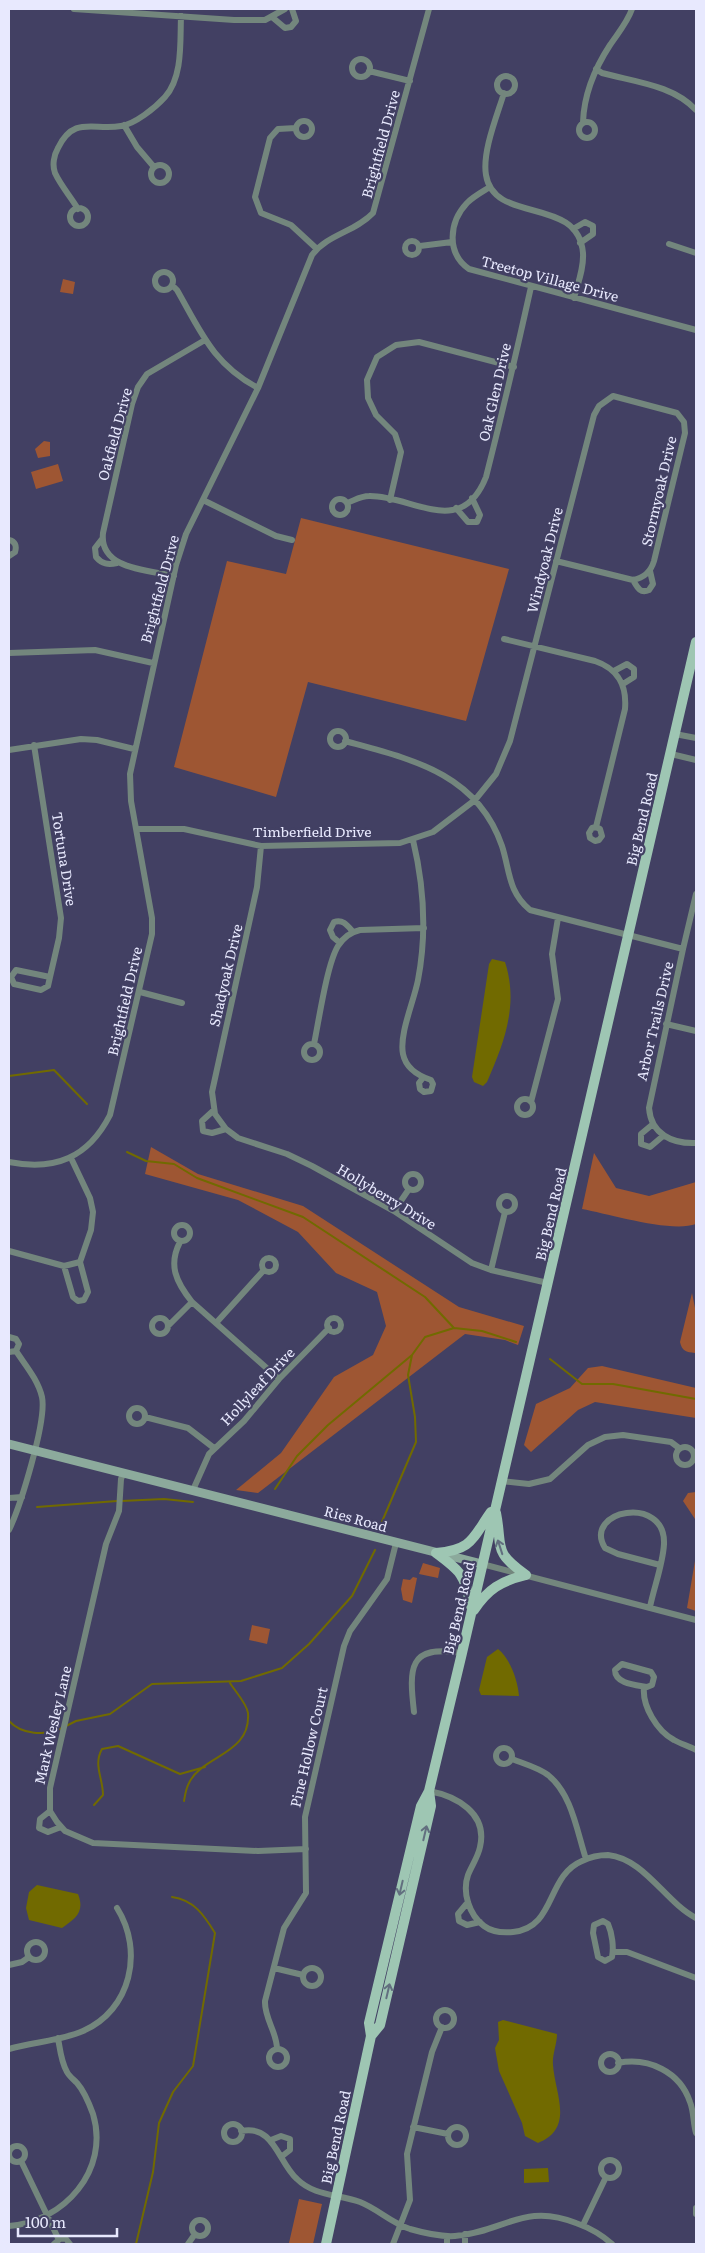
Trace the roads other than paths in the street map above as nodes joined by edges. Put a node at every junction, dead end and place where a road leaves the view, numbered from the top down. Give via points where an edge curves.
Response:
1 (74, 9) edge
2 (285, 9) edge
3 (292, 9) edge
4 (429, 9) edge
5 (632, 9) edge
6 (129, 11) edge
7 (181, 16) junction
8 (272, 17) junction
9 (596, 69) junction
10 (369, 70) dead end
11 (410, 81) junction
12 (504, 94) dead end
13 (696, 110) edge
14 (583, 122) dead end
15 (124, 125) junction
16 (296, 128) dead end
17 (154, 167) dead end
18 (490, 187) junction
19 (78, 209) dead end
20 (573, 229) junction
21 (452, 242) junction
22 (580, 243) junction
23 (669, 244) dead end
24 (420, 246) dead end
25 (316, 249) junction
26 (696, 253) edge
27 (172, 285) dead end
28 (531, 287) junction
29 (574, 298) junction
30 (696, 330) edge
31 (205, 340) junction
32 (514, 367) junction
33 (258, 388) junction
34 (681, 417) joint
35 (472, 498) junction
36 (203, 500) junction
37 (390, 500) junction
38 (348, 504) dead end
39 (456, 508) junction
40 (102, 539) junction
41 (9, 540) edge
42 (292, 540) dead end
43 (9, 556) edge
44 (556, 561) junction
45 (117, 563) junction
46 (650, 571) junction
47 (174, 576) junction
48 (634, 580) junction
49 (504, 638) dead end
50 (696, 642) edge
51 (534, 646) junction
52 (9, 652) edge
53 (153, 663) junction
54 (614, 671) junction
55 (623, 684) junction
56 (675, 734) junction
57 (696, 738) edge
58 (345, 741) dead end
59 (34, 745) junction
60 (134, 749) junction
61 (9, 750) edge
62 (670, 754) junction
63 (696, 760) edge
64 (475, 800) junction
65 (596, 827) dead end
66 (136, 829) junction
67 (413, 840) junction
68 (261, 846) junction
69 (696, 894) edge
70 (558, 918) junction
71 (424, 928) junction
72 (353, 932) junction
73 (628, 936) junction
74 (340, 943) junction
75 (683, 949) junction
76 (50, 977) junction
77 (140, 992) junction
78 (182, 1003) dead end
79 (666, 1024) junction
80 (696, 1031) edge
81 (314, 1044) dead end
82 (422, 1079) dead end
83 (531, 1102) dead end
84 (214, 1110) junction
85 (218, 1119) joint
86 (653, 1124) junction
87 (226, 1129) junction
88 (663, 1136) junction
89 (696, 1143) edge
90 (71, 1158) junction
91 (9, 1162) edge
92 (409, 1189) dead end
93 (394, 1211) junction
94 (505, 1212) dead end
95 (180, 1242) dead end
96 (9, 1251) edge
97 (80, 1262) junction
98 (64, 1266) junction
99 (264, 1270) dead end
100 (491, 1270) junction
101 (548, 1282) junction
102 (192, 1302) junction
103 (216, 1323) junction
104 (168, 1326) dead end
105 (329, 1328) dead end
106 (9, 1337) edge
107 (12, 1352) edge
108 (279, 1379) junction
109 (145, 1417) dead end
110 (9, 1444) edge
111 (214, 1448) junction
112 (679, 1448) dead end
113 (34, 1450) junction
114 (124, 1472) junction
115 (500, 1481) junction
116 (193, 1490) junction
117 (22, 1496) junction
118 (9, 1498) edge
119 (494, 1508) junction
120 (9, 1530) edge
121 (396, 1543) junction
122 (436, 1553) junction
123 (482, 1564) junction
124 (660, 1564) junction
125 (526, 1575) junction
126 (650, 1608) junction
127 (471, 1615) junction
128 (696, 1620) edge
129 (462, 1653) junction
130 (644, 1687) junction
131 (414, 1712) dead end
132 (696, 1750) edge
133 (512, 1759) dead end
134 (428, 1791) junction
135 (50, 1811) junction
136 (61, 1827) junction
137 (306, 1849) junction
138 (586, 1859) junction
139 (468, 1902) junction
140 (117, 1908) dead end
141 (696, 1918) edge
142 (480, 1922) junction
143 (613, 1952) junction
144 (30, 1957) dead end
145 (9, 1966) edge
146 (274, 1968) junction
147 (304, 1975) dead end
148 (696, 1978) edge
149 (442, 2028) dead end
150 (58, 2038) junction
151 (9, 2049) edge
152 (278, 2049) dead end
153 (618, 2063) dead end
154 (413, 2127) junction
155 (241, 2132) dead end
156 (696, 2133) edge
157 (448, 2134) dead end
158 (271, 2140) junction
159 (282, 2157) junction
160 (21, 2161) dead end
161 (606, 2177) dead end
162 (337, 2196) junction
163 (696, 2208) edge
164 (696, 2214) edge
165 (48, 2216) junction
166 (583, 2225) junction
167 (9, 2226) edge
168 (402, 2226) junction
169 (195, 2234) dead end
170 (465, 2234) junction
171 (447, 2236) junction
172 (56, 2241) edge
173 (70, 2244) edge
174 (188, 2244) edge
175 (326, 2244) edge
176 (394, 2244) edge
177 (447, 2244) edge
178 (465, 2244) edge
179 (612, 2244) edge

1 - 6 street
2 - 8 street
3 - 8 street via 296,21 291,27 285,28
4 - 11 street, Brightfield Drive
5 - 9 street
6 - 7 street
7 - 8 street via 234,20
7 - 15 street via 177,73 170,90 140,117
9 - 13 street via 674,92
9 - 14 street
10 - 11 street
11 - 25 street, Brightfield Drive via 373,213
12 - 18 street via 486,158 485,172
15 - 17 street
15 - 19 street via 77,128 65,136 57,148 55,173
16 - 25 street via 278,129 270,138 255,197 261,213 291,225
18 - 20 street via 514,206 558,217
18 - 21 street via 474,196 462,209 453,227
20 - 22 street
20 - 22 street via 584,222 593,226 594,234
21 - 24 street
21 - 28 street, Treetop Village Drive via 459,260 469,269
22 - 29 street via 583,263
23 - 26 street
25 - 33 street, Brightfield Drive via 303,273
27 - 31 street
28 - 29 street, Treetop Village Drive
28 - 32 street, Oak Glen Drive
29 - 30 street, Treetop Village Drive
31 - 33 street via 227,369
31 - 40 street, Oakfield Drive via 146,374 138,387
32 - 35 street, Oak Glen Drive via 486,477
32 - 37 street via 419,342 396,344 377,357 367,380 368,398 376,415 395,434 401,452
33 - 36 street, Brightfield Drive
34 - 44 street, Windyoak Drive via 672,411 613,396 599,406
34 - 46 street, Stormyoak Drive via 685,433
35 - 39 street, Oak Glen Drive
35 - 39 street via 480,515 477,522 468,522
36 - 42 street via 276,536
36 - 47 street, Brightfield Drive via 183,543
37 - 38 street, Oak Glen Drive via 368,496
37 - 39 street, Oak Glen Drive via 439,511
40 - 45 street via 106,553
40 - 45 street, Oakfield Drive via 95,548 96,557 100,562
41 - 43 street via 16,547
44 - 48 street, Stormyoak Drive
44 - 51 street, Windyoak Drive
45 - 47 street, Oakfield Drive
46 - 48 street
46 - 48 street, Stormyoak Drive via 653,584 649,590 641,591
47 - 53 street, Brightfield Drive
49 - 51 street
50 - 56 main road, Big Bend Road
51 - 54 street via 595,661
51 - 64 street, Windyoak Drive via 510,741 496,774
52 - 53 street via 95,650
53 - 60 street, Brightfield Drive
54 - 55 street
54 - 55 street via 627,664 634,669 634,677
55 - 65 street via 625,709
56 - 57 street
56 - 62 main road, Big Bend Road
58 - 64 street, Arbor Trails Drive via 430,767
59 - 60 street via 81,739
59 - 61 street
59 - 76 street, Tortuna Drive via 61,918
60 - 66 street, Brightfield Drive via 129,787
62 - 63 street
62 - 73 main road, Big Bend Road
64 - 67 street, Timberfield Drive via 442,826
64 - 70 street, Arbor Trails Drive via 496,832 508,876 518,898 530,910
66 - 68 street, Timberfield Drive via 184,829
66 - 77 street, Brightfield Drive via 152,918 152,934
67 - 68 street, Timberfield Drive
67 - 71 street via 422,876
68 - 84 street, Shadyoak Drive via 257,888 212,1092
69 - 75 street
70 - 73 street, Arbor Trails Drive
70 - 83 street via 552,954 558,999
71 - 72 street
71 - 82 street via 419,976 402,1044 404,1059
72 - 74 street
72 - 74 street via 345,923 334,922 330,930
73 - 75 street, Arbor Trails Drive
73 - 101 main road, Big Bend Road
74 - 81 street via 332,962
75 - 79 street, Arbor Trails Drive
76 - 76 street via 16,970 11,977 14,984 41,990 48,986
77 - 78 street
77 - 90 street, Brightfield Drive via 110,1115 98,1136
79 - 80 street
79 - 86 street, Arbor Trails Drive via 650,1096
84 - 85 street, Shadyoak Drive
84 - 87 street via 202,1121 203,1131 212,1133
85 - 87 street, Hollyberry Drive
86 - 88 street
86 - 88 street via 641,1134 641,1144 650,1147
87 - 93 street, Hollyberry Drive via 238,1138 312,1166
88 - 89 street via 679,1143
90 - 91 street via 36,1165
90 - 97 street via 90,1198 93,1212 91,1230
92 - 93 street
93 - 100 street, Hollyberry Drive via 457,1254
94 - 100 street
95 - 102 street via 174,1253 175,1272
96 - 98 street
97 - 98 street
97 - 98 street via 88,1292 81,1301 73,1297
99 - 103 street
100 - 101 street, Hollyberry Drive
101 - 115 main road, Big Bend Road
102 - 103 street
102 - 104 street
103 - 108 street
105 - 108 street, Hollyleaf Drive
106 - 107 street via 18,1341 19,1346
107 - 113 street via 36,1381 42,1400 43,1417
108 - 111 street, Hollyleaf Drive via 244,1422
109 - 111 street via 188,1428
110 - 113 street, Ries Road
111 - 116 street, Hollyleaf Drive
112 - 115 street via 672,1442 623,1435 605,1437 588,1445 550,1479 529,1484
113 - 114 street, Ries Road
113 - 117 street
114 - 116 street, Ries Road
114 - 135 street, Mark Wesley Lane via 119,1511 106,1544 50,1788
115 - 119 main road, Big Bend Road
116 - 121 street, Ries Road
117 - 118 street
117 - 120 street
119 - 122 main road via 468,1545 451,1552
119 - 123 main road, Big Bend Road
125 -> 119 main road via 503,1556
121 - 122 street, Ries Road
121 - 137 street, Pine Hollow Court via 386,1579 347,1637 305,1817
122 - 123 street, Ries Road
122 - 127 main road via 462,1575
123 - 125 street, Ries Road
123 - 127 main road, Big Bend Road
124 - 124 street via 664,1543 661,1530 646,1514 628,1512 603,1526 601,1540 605,1548
124 - 126 street
125 - 126 street, Ries Road
125 - 127 main road via 494,1586
126 - 128 street, Ries Road
127 - 129 main road, Big Bend Road
129 - 131 street via 437,1650 418,1660 410,1678
129 - 134 main road, Big Bend Road
130 - 130 street via 654,1682 651,1672 622,1664 617,1666 615,1672 619,1680
130 - 132 street via 649,1714 664,1733
133 - 138 street via 538,1769 562,1790
134 - 139 street via 458,1800 471,1811 479,1826 481,1846 468,1876
134 - 162 main road, Big Bend Road via 420,1806 371,2014 371,2036
135 - 136 street
135 - 136 street via 40,1819 39,1828 48,1832
136 - 137 street via 78,1838 102,1844 258,1851
137 - 146 street, Pine Hollow Court via 306,1893 284,1928
138 - 141 street via 607,1855 634,1865
138 - 142 street via 568,1869 560,1878 544,1914 528,1928 503,1933
139 - 142 street
139 - 142 street via 458,1914 459,1921 467,1925
140 - 150 street via 132,1952 126,1986 117,2003 98,2022 81,2032
143 - 143 street via 608,1924 603,1921 596,1923 593,1933 598,1957 608,1961
143 - 148 street via 627,1952
144 - 145 street
146 - 147 street
146 - 152 street, Pine Hollow Court via 265,2008 276,2034
149 - 154 street via 432,2052
150 - 151 street
150 - 165 street via 66,2070 90,2105 96,2147 80,2190
153 - 156 street via 648,2063 674,2077 691,2104
154 - 157 street
154 - 168 street via 407,2164 410,2200
155 - 158 street via 258,2131
158 - 159 street
158 - 159 street via 281,2136 290,2139 290,2150
159 - 162 street via 298,2181 315,2192
160 - 165 street
161 - 166 street
162 - 168 street via 361,2202
162 - 175 main road, Big Bend Road
163 - 164 street
165 - 167 street
165 - 172 street
166 - 170 street via 554,2215 540,2214
166 - 179 street
168 - 171 street
168 - 176 street
169 - 174 street
170 - 171 street
170 - 178 street
171 - 177 street
172 - 173 street via 66,2239

